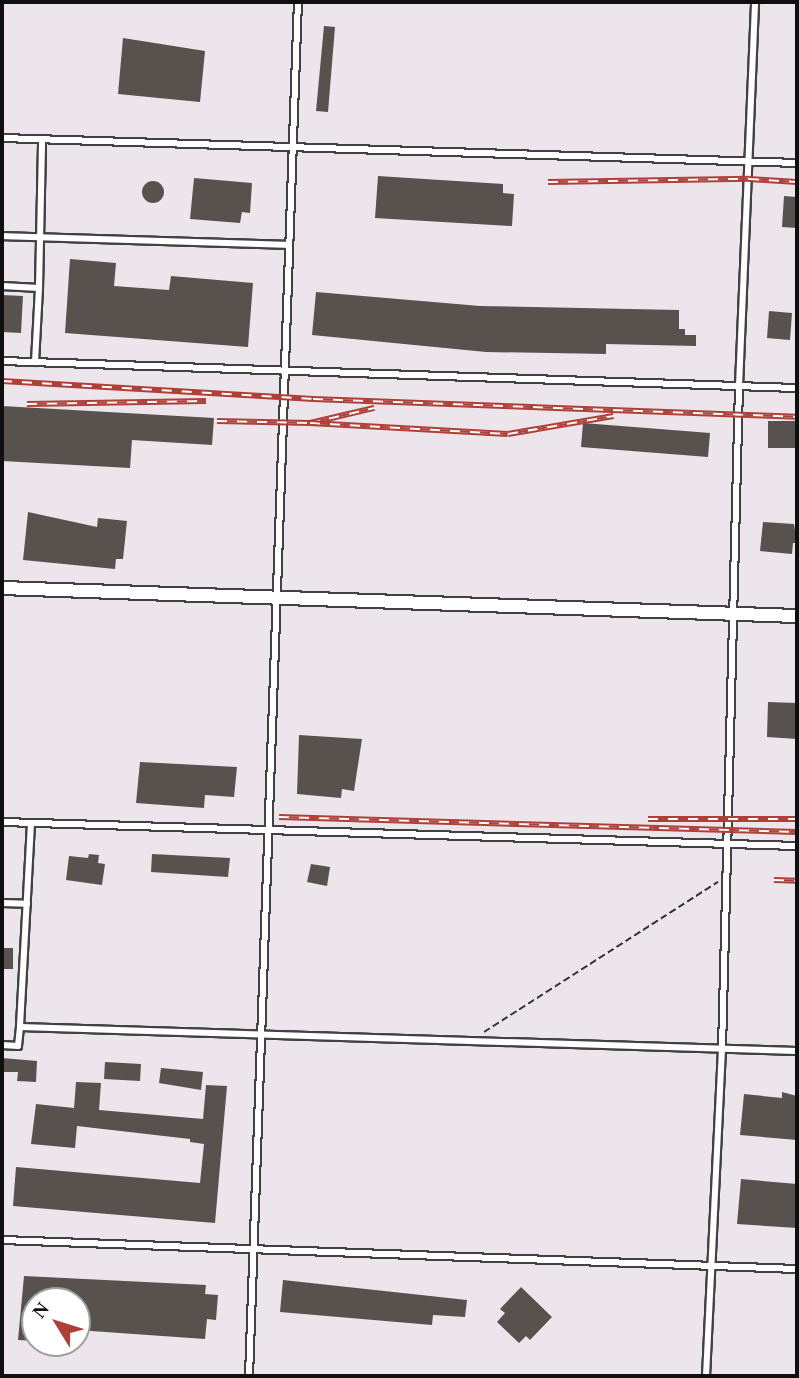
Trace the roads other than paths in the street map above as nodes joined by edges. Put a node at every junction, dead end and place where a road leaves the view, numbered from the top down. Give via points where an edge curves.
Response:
1 (298, 2) edge
2 (755, 2) edge
3 (2, 138) edge
4 (42, 139) junction
5 (292, 147) junction
6 (749, 161) junction
7 (797, 163) edge
8 (2, 236) edge
9 (39, 237) junction
10 (289, 245) junction
11 (2, 286) edge
12 (39, 288) junction
13 (2, 361) edge
14 (35, 362) junction
15 (285, 371) junction
16 (739, 386) junction
17 (797, 388) edge
18 (2, 588) edge
19 (277, 598) junction
20 (734, 614) junction
21 (797, 617) edge
22 (2, 822) edge
23 (31, 823) junction
24 (268, 831) junction
25 (727, 844) junction
26 (797, 846) edge
27 (2, 903) edge
28 (27, 904) junction
29 (20, 1027) junction
30 (261, 1037) junction
31 (2, 1045) edge
32 (722, 1049) junction
33 (797, 1051) edge
34 (2, 1240) edge
35 (254, 1250) junction
36 (708, 1267) junction
37 (797, 1269) edge
38 (249, 1376) edge
39 (706, 1376) edge

1 - 5 lane
2 - 6 lane
3 - 4 lane
4 - 5 lane
4 - 9 lane
5 - 6 lane
5 - 10 lane
6 - 7 lane
6 - 16 lane
8 - 9 lane
9 - 10 lane
9 - 12 lane
10 - 15 lane
11 - 12 lane
12 - 14 lane
13 - 14 lane
14 - 15 lane
15 - 16 lane
15 - 19 lane
16 - 17 lane
16 - 20 lane
18 - 19 street
19 - 20 street
19 - 24 lane
20 - 21 street
20 - 25 lane
22 - 23 lane
23 - 24 lane
23 - 28 lane
24 - 25 lane
24 - 30 lane
25 - 26 lane
25 - 32 lane
27 - 28 lane
28 - 29 lane
29 - 30 lane
29 - 31 lane via 18,1046
30 - 32 lane
30 - 35 lane
32 - 33 lane
32 - 36 lane
34 - 35 lane
35 - 36 lane
35 - 38 lane
36 - 37 lane
36 - 39 lane

